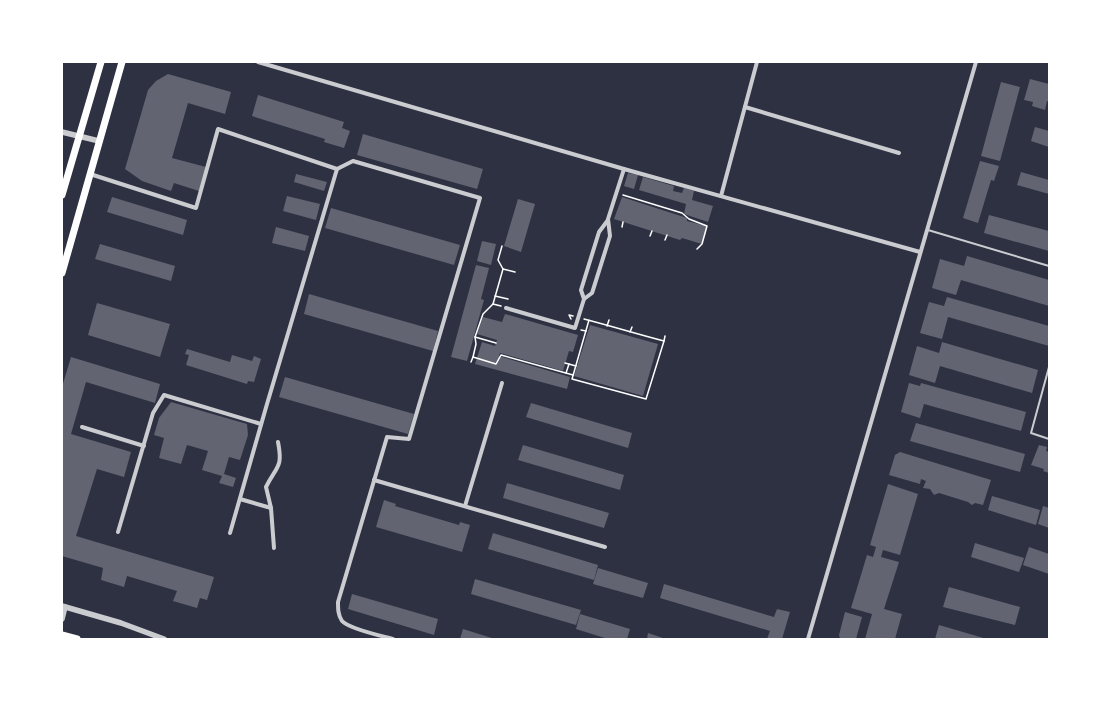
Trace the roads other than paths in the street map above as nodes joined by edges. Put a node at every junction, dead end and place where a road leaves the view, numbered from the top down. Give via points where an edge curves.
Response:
1 (101, 62) edge
2 (122, 62) edge
3 (258, 62) edge
4 (757, 62) edge
5 (976, 62) edge
6 (745, 107) junction
7 (62, 132) edge
8 (78, 136) junction
9 (99, 141) junction
10 (899, 153) dead end
11 (337, 169) junction
12 (624, 169) junction
13 (90, 174) junction
14 (62, 195) edge
15 (721, 196) junction
16 (608, 219) junction
17 (927, 230) junction
18 (920, 252) junction
19 (1049, 266) edge
20 (62, 274) edge
21 (584, 299) junction
22 (506, 308) road end
23 (1049, 367) edge
24 (502, 383) dead end
25 (261, 424) junction
26 (82, 427) dead end
27 (1049, 439) edge
28 (278, 442) dead end
29 (144, 446) junction
30 (374, 480) junction
31 (240, 499) junction
32 (465, 506) junction
33 (271, 508) junction
34 (118, 532) dead end
35 (230, 533) dead end
36 (605, 547) dead end
37 (274, 548) dead end
38 (64, 607) edge
39 (62, 619) edge
40 (62, 635) edge
41 (77, 639) edge
42 (164, 639) edge
43 (393, 639) edge
44 (808, 639) edge

1 - 8 main road
2 - 9 main road
3 - 12 street
4 - 6 street
5 - 17 street
6 - 10 street
6 - 15 street
7 - 8 street
8 - 9 street
8 - 14 main road
9 - 13 main road
11 - 13 street via 218,129 196,208
11 - 25 street
11 - 30 street via 353,161 480,198 410,439 387,437
12 - 15 street
12 - 16 street
13 - 20 main road
15 - 18 street
16 - 21 street via 599,232 581,290
16 - 21 street via 608,241 592,293
17 - 18 street
17 - 19 lane
18 - 44 street
21 - 22 street via 574,328
23 - 27 lane via 1030,433
24 - 32 street
25 - 29 street via 164,395 154,413
25 - 31 street
26 - 29 street
28 - 33 street via 281,458 266,487
29 - 34 street
30 - 32 street
30 - 43 street via 338,602 338,612 343,622 351,626
31 - 33 street
31 - 35 street
32 - 36 street
33 - 37 street
38 - 39 street
38 - 42 street via 121,623
40 - 41 main road

